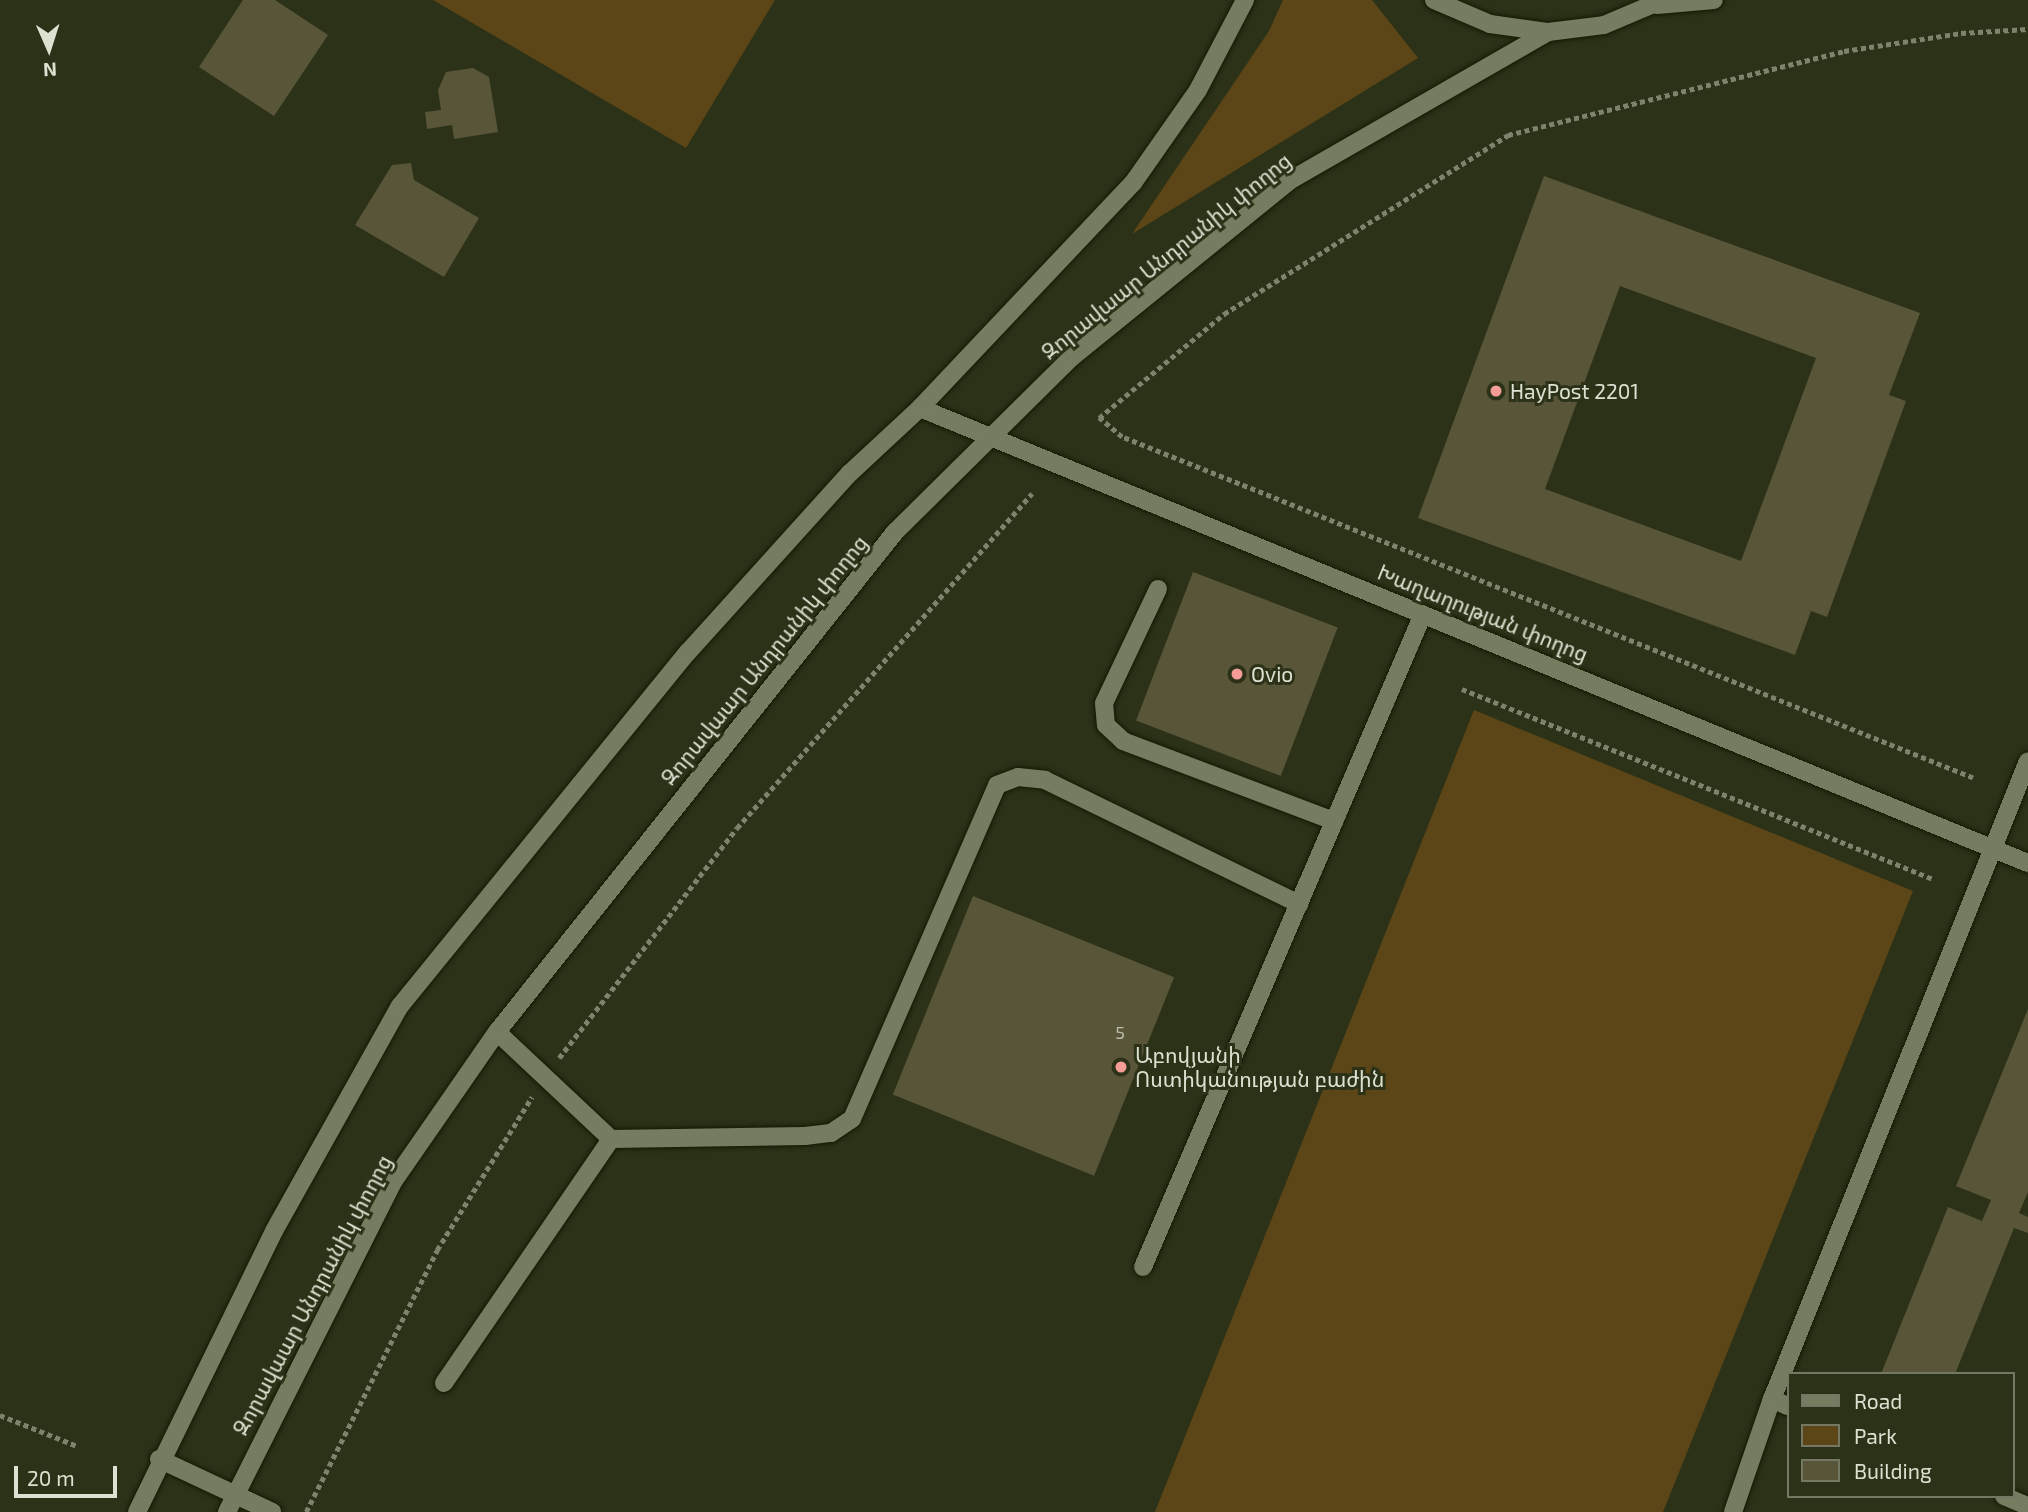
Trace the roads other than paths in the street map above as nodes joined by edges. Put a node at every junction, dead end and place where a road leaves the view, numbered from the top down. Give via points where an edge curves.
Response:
1 (1245, 0) edge
2 (1434, 0) edge
3 (1714, 0) edge
4 (1660, 2) edge
5 (1548, 32) junction
6 (920, 408) junction
7 (989, 436) junction
8 (1158, 589) dead end
9 (1423, 614) junction
10 (2028, 761) edge
11 (1334, 821) junction
12 (1994, 848) junction
13 (2028, 863) edge
14 (1299, 904) junction
15 (497, 1032) junction
16 (611, 1139) junction
17 (1143, 1267) dead end
18 (1792, 1372) edge
19 (444, 1383) dead end
20 (1780, 1402) edge
21 (159, 1459) junction
22 (234, 1494) junction
23 (2009, 1498) edge
24 (2028, 1506) edge
25 (137, 1512) edge
26 (227, 1512) edge
27 (272, 1512) edge
28 (1732, 1512) edge

1 - 6 street via 1198,90 1133,183
2 - 5 street via 1490,24
3 - 4 street
4 - 5 street via 1604,25
5 - 7 street, Զորավաար Անդրանիկ փողոց via 1289,181 1072,357
6 - 7 street, Խաղաղության փողոց
6 - 21 street via 850,473 688,652 400,1006 274,1231
7 - 9 street, Խաղաղության փողոց
7 - 15 street, Զորավաար Անդրանիկ փողոց via 895,532
8 - 11 street via 1104,704 1106,725 1123,741
9 - 11 street
9 - 12 street, Խաղաղության փողոց
10 - 12 street
11 - 14 street
12 - 13 street, Խաղաղության փողոց
12 - 18 street
14 - 16 street via 1045,780 1018,777 997,785 852,1119 831,1133 805,1136
14 - 17 street
15 - 16 street
15 - 22 street, Զորավաար Անդրանիկ փողոց via 393,1182
16 - 19 street
20 - 28 street
21 - 22 street
21 - 25 street
22 - 26 street, Զորավաար Անդրանիկ փողոց
22 - 27 street
23 - 24 street

